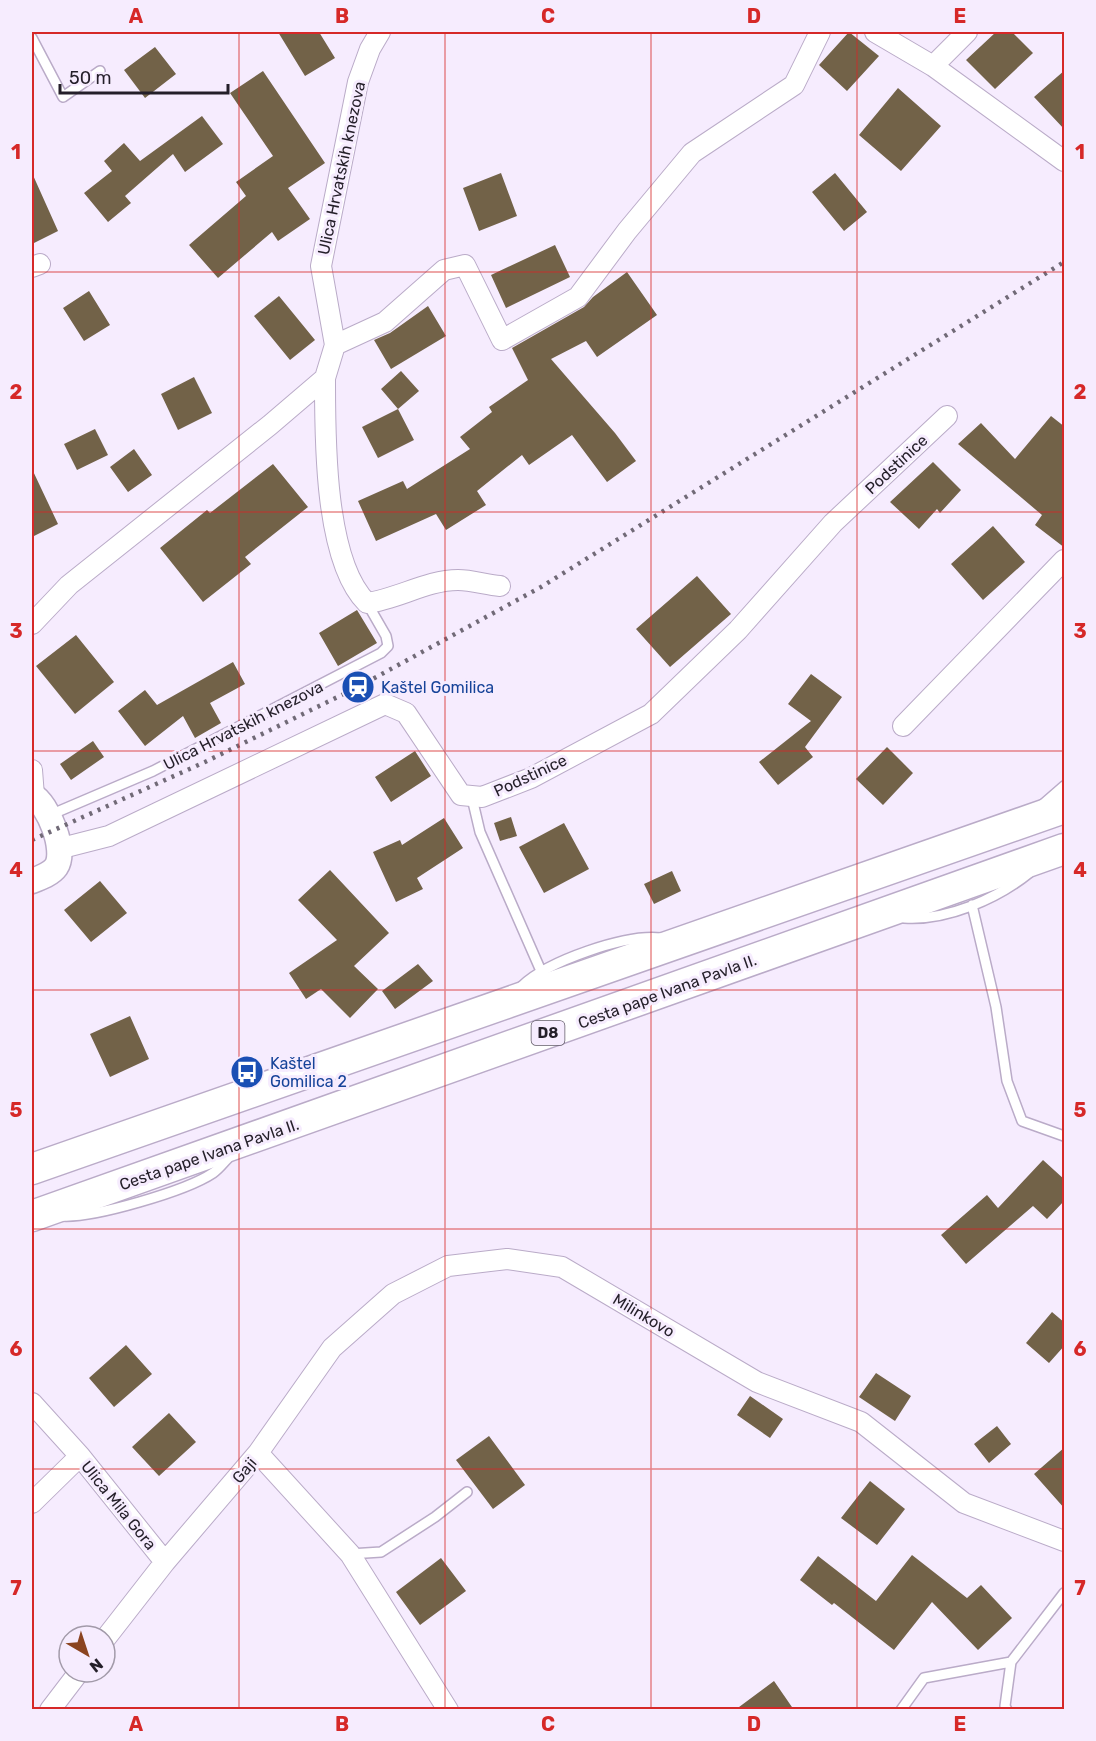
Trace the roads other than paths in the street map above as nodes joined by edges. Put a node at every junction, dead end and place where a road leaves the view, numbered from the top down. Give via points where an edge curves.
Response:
1 (380, 32) edge
2 (820, 32) edge
3 (875, 32) edge
4 (967, 32) edge
5 (32, 38) edge
6 (933, 66) junction
7 (100, 71) dead end
8 (1065, 161) edge
9 (335, 345) junction
10 (325, 378) junction
11 (947, 416) dead end
12 (1065, 560) edge
13 (500, 586) dead end
14 (367, 603) junction
15 (32, 624) edge
16 (903, 726) dead end
17 (32, 770) edge
18 (1065, 786) edge
19 (33, 795) edge
20 (472, 798) junction
21 (1065, 808) edge
22 (49, 816) junction
23 (1029, 820) junction
24 (58, 849) junction
25 (1059, 851) edge
26 (32, 881) edge
27 (972, 905) junction
28 (878, 915) junction
29 (678, 942) junction
30 (541, 971) junction
31 (507, 1002) junction
32 (1065, 1136) edge
33 (32, 1154) edge
34 (64, 1158) junction
35 (32, 1169) edge
36 (37, 1215) edge
37 (32, 1403) edge
38 (258, 1453) junction
39 (80, 1456) junction
40 (467, 1492) dead end
41 (32, 1503) edge
42 (1065, 1541) edge
43 (350, 1554) junction
44 (165, 1562) junction
45 (1065, 1593) edge
46 (117, 1624) edge
47 (1011, 1662) junction
48 (70, 1684) edge
49 (50, 1710) edge
50 (448, 1710) edge
51 (901, 1710) edge
52 (1007, 1710) edge

1 - 9 street, Ulica Hrvatskih knezova via 358,82 321,266
2 - 9 street via 794,85 692,153 578,297 502,340 465,265 444,270 384,322
3 - 6 street
4 - 6 street
5 - 7 lane via 63,97
6 - 8 street
9 - 10 street, Ulica Hrvatskih knezova
10 - 14 street, Ulica Hrvatskih knezova via 325,462 334,516 348,577
10 - 15 street via 69,585
11 - 20 street, Podstinice via 833,523 738,630 651,714 531,778
12 - 16 street
13 - 14 street via 459,580
14 - 22 lane, Ulica Hrvatskih knezova via 386,636 388,646 381,653 153,771
17 - 19 street
18 - 23 lane
19 - 22 street via 47,808
20 - 24 street, Podstinice via 461,795 406,713 385,704 109,836
20 - 30 lane via 480,832
21 - 23 main road
22 - 24 street
23 - 29 main road
24 - 26 street via 57,866
25 - 27 lane via 1003,893
25 - 28 main road, Cesta pape Ivana Pavla II. / D8
27 - 28 lane via 922,919
27 - 32 lane via 996,1007 1007,1080 1022,1121
28 - 36 main road, Cesta pape Ivana Pavla II. / D8
29 - 30 lane via 626,939
29 - 31 main road
30 - 31 lane
31 - 34 main road
33 - 34 main road
34 - 35 main road
37 - 39 street, Ulica Mila Gora
38 - 42 street, Milinkovo via 332,1348 393,1294 448,1266 507,1259 562,1267 758,1382 861,1422 964,1503
38 - 43 street, Gaji
38 - 44 street, Gaji
39 - 41 street
39 - 44 street, Ulica Mila Gora
40 - 43 lane via 381,1552
43 - 50 street, Gaji
44 - 46 street, Ulica Mila Gora
45 - 47 lane
47 - 51 lane via 924,1678
47 - 52 lane
48 - 49 street

